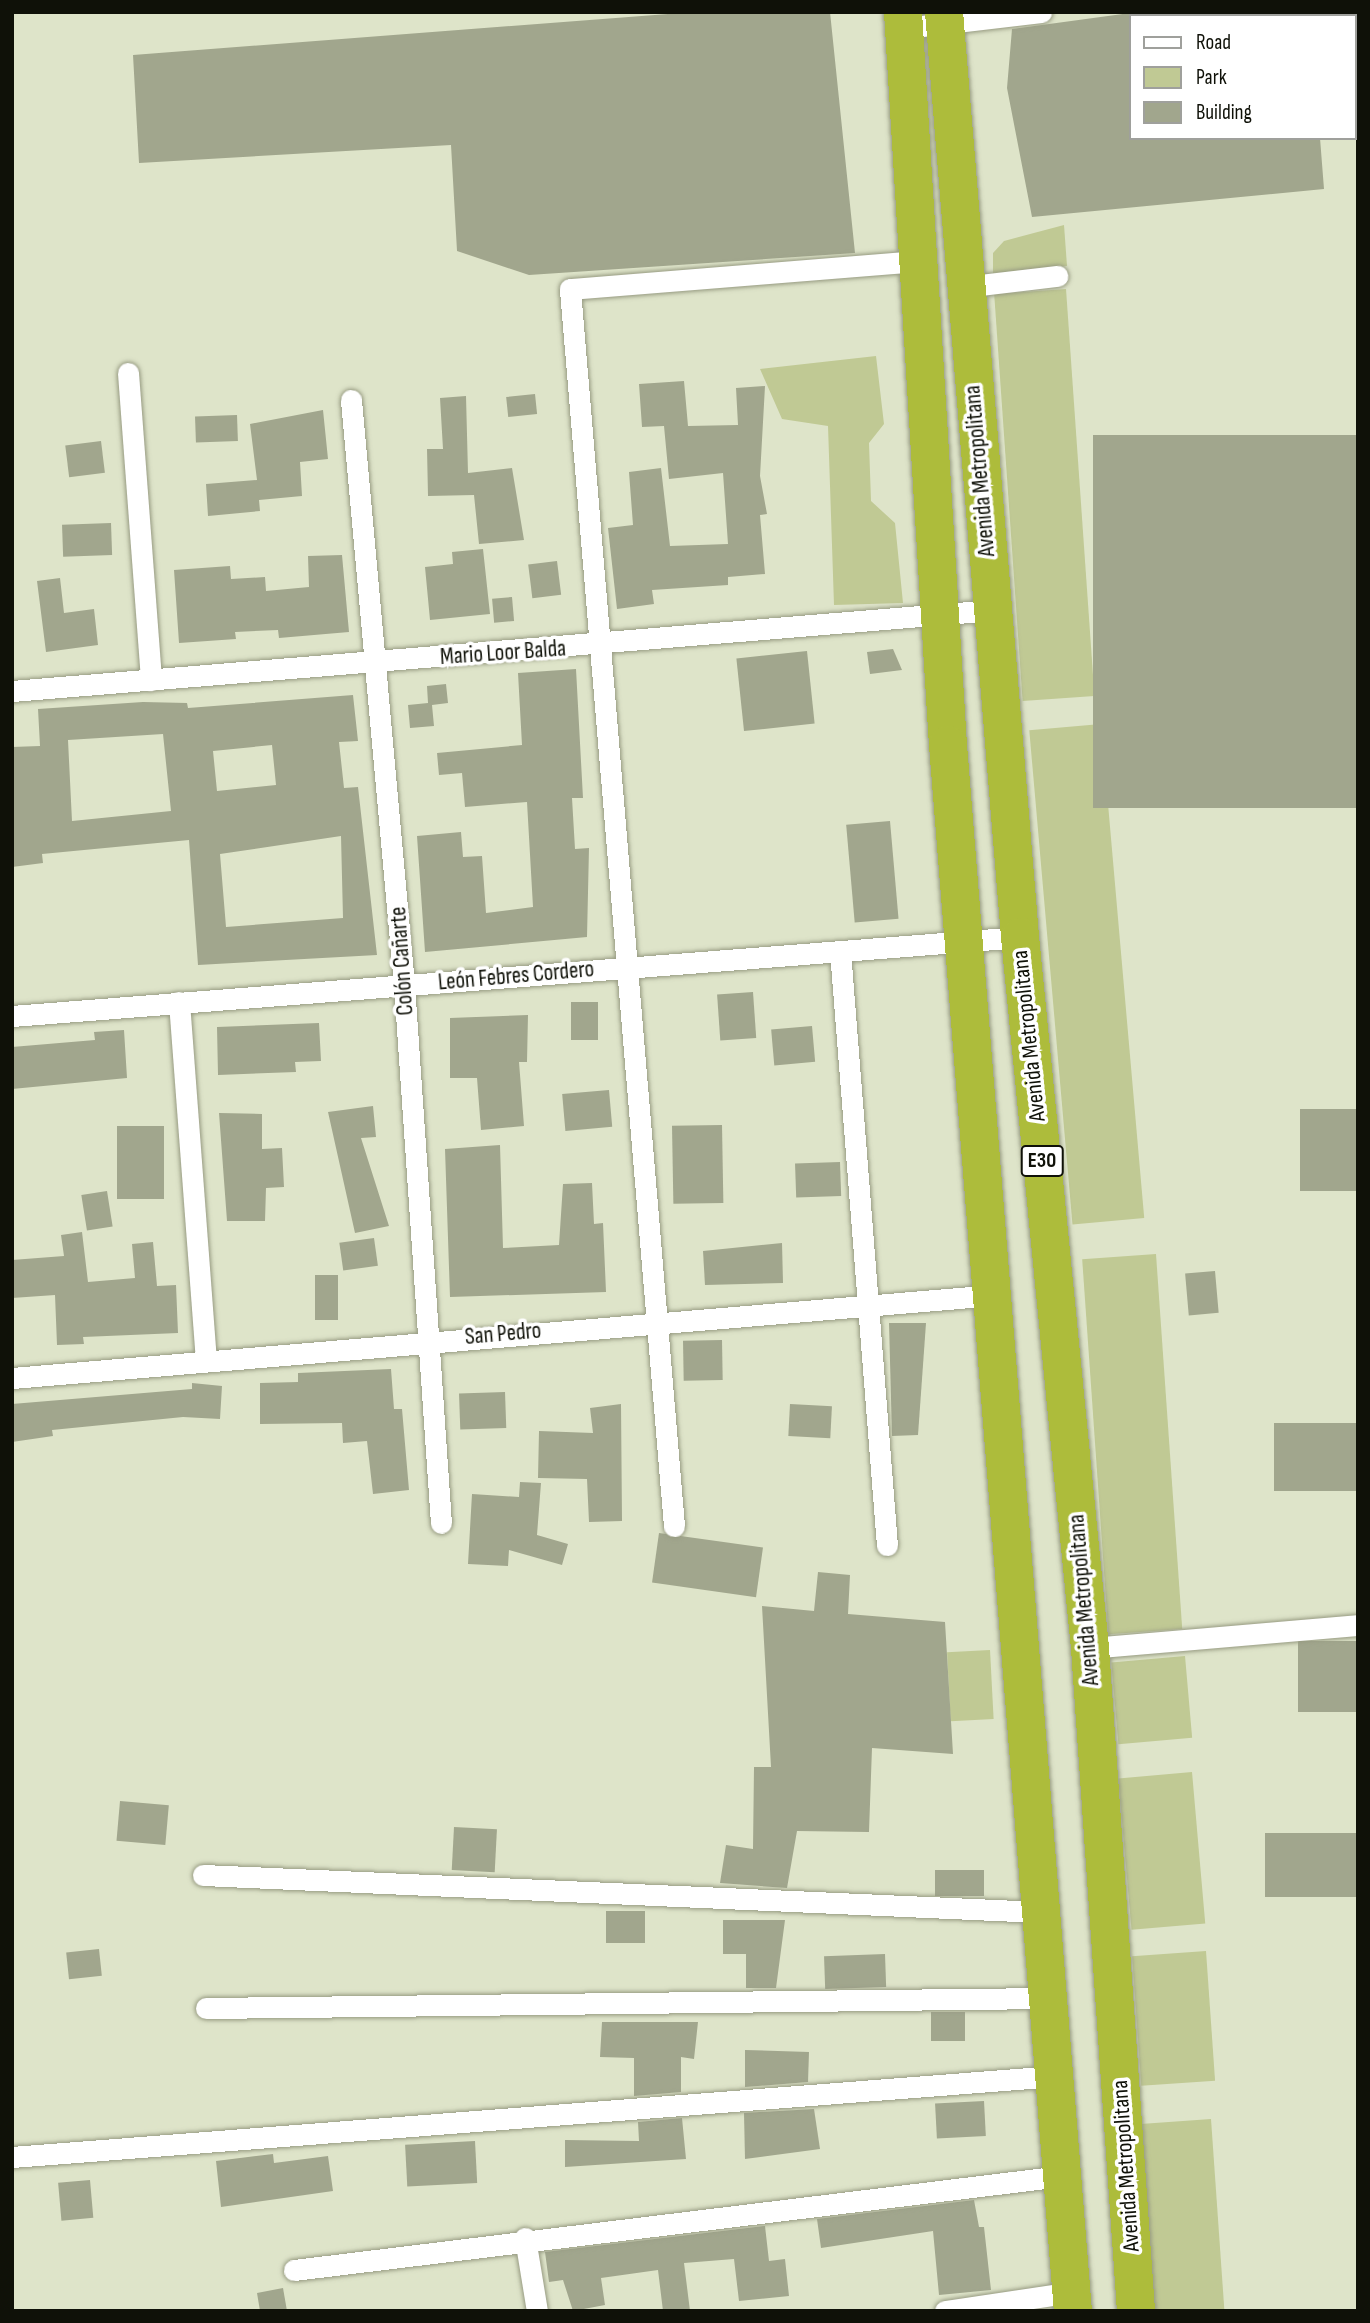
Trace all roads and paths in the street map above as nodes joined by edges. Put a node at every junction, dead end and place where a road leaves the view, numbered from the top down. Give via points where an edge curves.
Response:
1 (1041, 12) edge
2 (944, 18) edge
3 (904, 20) edge
4 (920, 261) junction
5 (1057, 276) dead end
6 (963, 287) junction
7 (128, 373) dead end
8 (351, 400) dead end
9 (993, 610) junction
10 (944, 615) junction
11 (602, 645) junction
12 (378, 662) junction
13 (151, 680) junction
14 (12, 691) edge
15 (1020, 937) junction
16 (964, 943) junction
17 (841, 951) junction
18 (626, 967) junction
19 (404, 985) junction
20 (179, 1002) junction
21 (12, 1016) edge
22 (995, 1295) junction
23 (869, 1306) junction
24 (656, 1321) junction
25 (427, 1340) junction
26 (206, 1358) junction
27 (12, 1378) edge
28 (441, 1522) dead end
29 (674, 1526) dead end
30 (887, 1545) dead end
31 (1358, 1625) edge
32 (1090, 1647) junction
33 (203, 1875) dead end
34 (1039, 1912) junction
35 (1047, 1998) junction
36 (206, 2008) dead end
37 (1055, 2076) junction
38 (12, 2157) edge
39 (1062, 2176) junction
40 (525, 2238) junction
41 (294, 2270) dead end
42 (1072, 2301) edge
43 (537, 2311) edge
44 (945, 2311) edge
45 (1136, 2311) edge

1 - 2 street
2 - 3 street
2 - 6 highway, Avenida Metropolitana / E30
3 - 4 highway
4 - 10 highway
4 - 11 street via 570,289
5 - 6 street
6 - 9 highway, Avenida Metropolitana / E30
7 - 13 street
8 - 12 street, Colón Cañarte
9 - 10 street, Mario Loor Balda
9 - 15 highway, Avenida Metropolitana / E30
10 - 11 street, Mario Loor Balda
10 - 16 highway
11 - 12 street, Mario Loor Balda
11 - 18 street
12 - 13 street, Mario Loor Balda
12 - 19 street, Colón Cañarte
13 - 14 street, Mario Loor Balda
15 - 16 street, León Febres Cordero
15 - 32 highway, Avenida Metropolitana / E30
16 - 17 street, León Febres Cordero
16 - 22 highway
17 - 18 street, León Febres Cordero
17 - 23 street
18 - 19 street, León Febres Cordero
18 - 24 street
19 - 20 street, León Febres Cordero
19 - 25 street, Colón Cañarte
20 - 21 street, León Febres Cordero
20 - 26 street
22 - 23 street, San Pedro
22 - 34 highway
23 - 24 street, San Pedro
23 - 30 street
24 - 25 street, San Pedro
24 - 29 street
25 - 26 street, San Pedro
25 - 28 street, Colón Cañarte
26 - 27 street, San Pedro
31 - 32 street
32 - 45 highway, Avenida Metropolitana / E30
33 - 34 street
34 - 35 highway
35 - 36 street
35 - 37 highway
37 - 38 street
37 - 39 highway
39 - 40 street
39 - 42 highway
40 - 41 street
40 - 43 street
42 - 44 street

